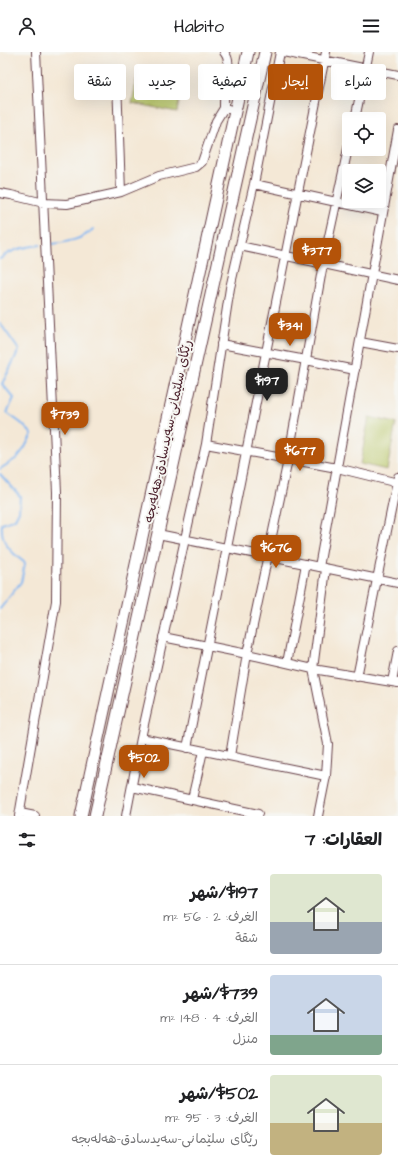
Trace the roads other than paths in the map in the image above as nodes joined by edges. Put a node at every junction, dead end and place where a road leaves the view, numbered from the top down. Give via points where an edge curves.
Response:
1 (36, 52) edge
2 (224, 52) edge
3 (248, 52) edge
4 (265, 52) edge
5 (282, 52) edge
6 (369, 52) edge
7 (325, 56) edge
8 (352, 64) edge
9 (367, 64) edge
10 (386, 72) edge
11 (398, 75) edge
12 (118, 100) edge
13 (358, 100) edge
14 (229, 110) junction
15 (356, 112) edge
16 (398, 130) edge
17 (396, 148) edge
18 (346, 156) edge
19 (254, 184) junction
20 (121, 192) junction
21 (0, 193) edge
22 (298, 193) junction
23 (44, 202) junction
24 (336, 202) junction
25 (382, 212) junction
26 (240, 246) junction
27 (286, 256) junction
28 (323, 264) junction
29 (372, 274) junction
30 (398, 280) edge
31 (360, 342) junction
32 (221, 344) junction
33 (398, 349) edge
34 (266, 352) junction
35 (306, 360) junction
36 (355, 370) junction
37 (169, 412) junction
38 (184, 416) junction
39 (206, 444) junction
40 (246, 452) junction
41 (288, 460) junction
42 (338, 468) junction
43 (398, 481) edge
44 (158, 534) junction
45 (184, 539) junction
46 (227, 548) junction
47 (268, 557) junction
48 (306, 564) junction
49 (323, 568) junction
50 (377, 580) junction
51 (398, 583) edge
52 (163, 637) junction
53 (208, 645) junction
54 (398, 651) edge
55 (247, 654) junction
56 (287, 663) junction
57 (313, 669) junction
58 (357, 677) junction
59 (395, 683) edge
60 (141, 738) junction
61 (187, 748) junction
62 (203, 751) junction
63 (230, 756) junction
64 (326, 776) junction
65 (132, 787) junction
66 (192, 799) junction
67 (19, 814) edge
68 (258, 814) dead end
69 (35, 816) edge
70 (81, 816) edge
71 (95, 816) edge
72 (126, 816) edge
73 (318, 816) edge

1 - 23 street
2 - 14 street via 229,67 225,88
3 - 14 highway, رێگای سلێمانی-سەیدسادق-هەلەبجە
4 - 38 highway, رێگای سلێمانی-سەیدسادق-هەلەبجە
5 - 7 street
5 - 19 street
6 - 9 street
7 - 8 street
7 - 22 street
10 - 11 street
12 - 20 street
13 - 15 street
14 - 20 street via 216,121 202,162 196,167 159,176
14 - 37 highway, رێگای سلێمانی-سەیدسادق-هەلەبجە
16 - 17 street
17 - 25 street
18 - 24 street
19 - 22 street
19 - 26 street
20 - 23 street via 67,204
21 - 23 street
22 - 24 street
22 - 27 street
23 - 67 street via 57,492 56,602
24 - 25 street
24 - 28 street
25 - 29 street
26 - 27 street
26 - 32 street
27 - 28 street
27 - 34 street
28 - 29 street
28 - 35 street
29 - 30 street
29 - 31 street
31 - 33 street
31 - 36 street
32 - 34 street
32 - 39 street
34 - 35 street
34 - 40 street
35 - 36 street
35 - 41 street
36 - 42 street
37 - 38 highway
37 - 70 highway, رێگای سلێمانی-سەیدسادق-هەلەبجە
38 - 44 highway, رێگای سلێمانی-سەیدسادق-هەلەبجە
39 - 40 street
39 - 45 street
40 - 41 street
40 - 46 street
41 - 42 street
41 - 47 street
42 - 43 street
42 - 49 street
43 - 50 street
44 - 45 street
44 - 71 highway, رێگای سلێمانی-سەیدسادق-هەلەبجە
45 - 46 street
45 - 52 street
46 - 47 street
46 - 53 street
47 - 48 street
47 - 55 street
48 - 49 street
48 - 56 street
49 - 50 street
49 - 57 street
50 - 51 street
50 - 58 street
52 - 53 street
52 - 60 street
53 - 55 street
53 - 61 street
54 - 59 street
55 - 56 street
55 - 63 street
56 - 57 street
57 - 58 street
57 - 64 street via 328,744
58 - 59 street
60 - 61 street
60 - 65 street
61 - 62 street
62 - 63 street
62 - 66 street
63 - 64 street
64 - 73 street
65 - 66 street
65 - 72 street
66 - 68 street
67 - 69 street

